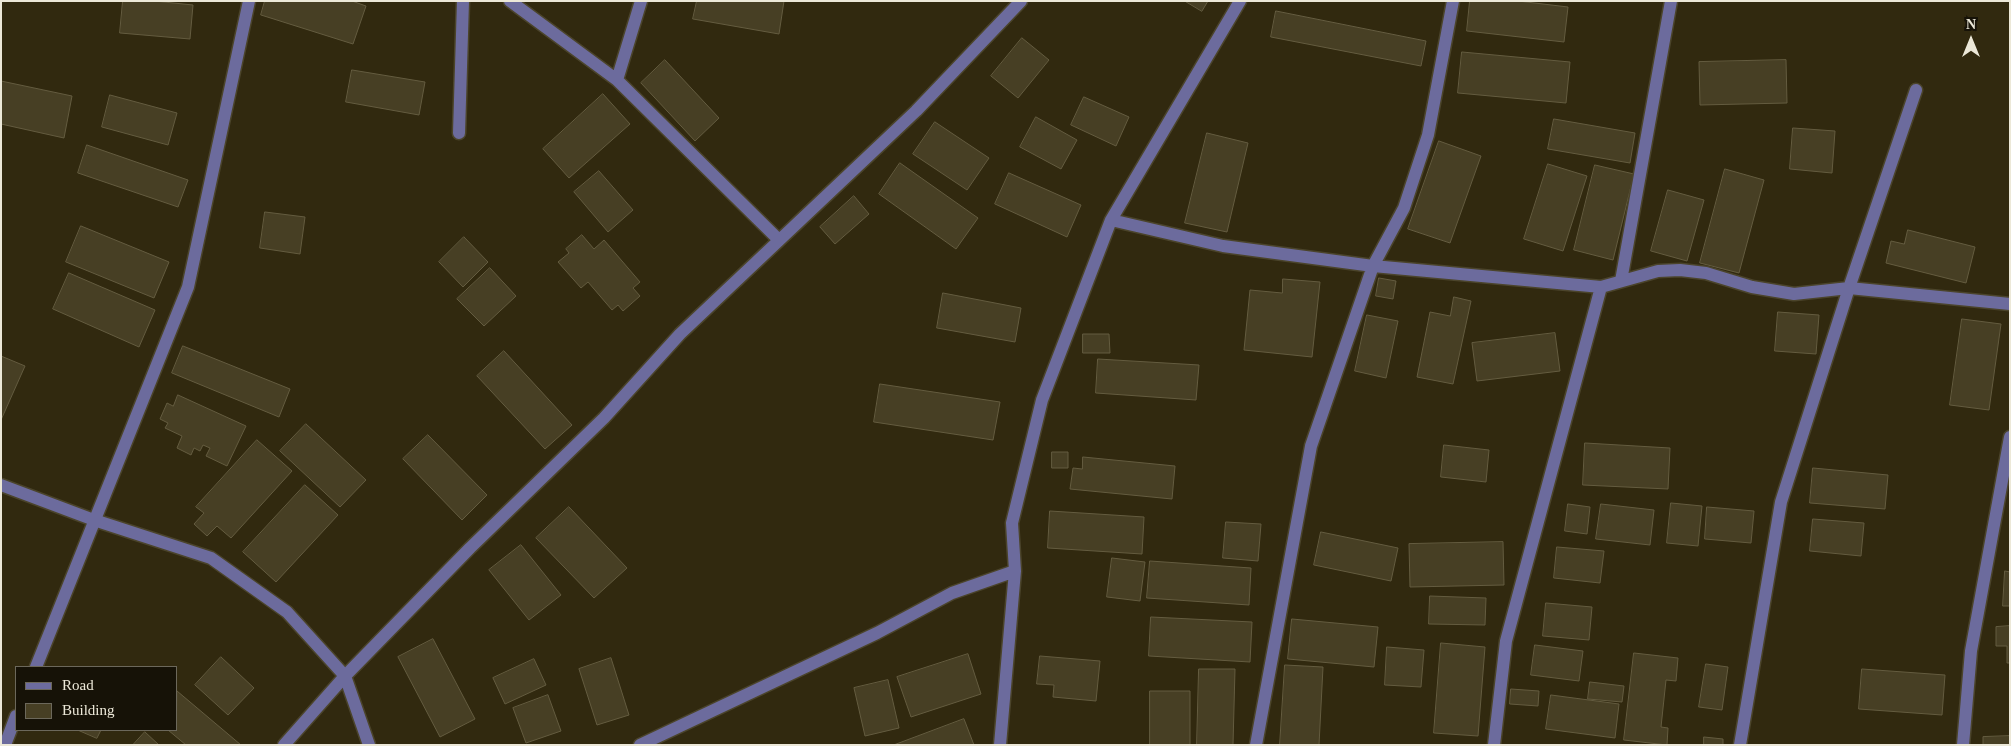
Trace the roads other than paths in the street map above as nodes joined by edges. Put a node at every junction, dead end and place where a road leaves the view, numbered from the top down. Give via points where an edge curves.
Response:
1 (249, 1) edge
2 (463, 1) edge
3 (510, 1) edge
4 (641, 1) edge
5 (1021, 1) edge
6 (1240, 1) edge
7 (1453, 1) edge
8 (1671, 1) edge
9 (617, 80) junction
10 (1916, 90) dead end
11 (459, 134) dead end
12 (1111, 220) junction
13 (779, 240) junction
14 (1373, 266) junction
15 (1621, 281) junction
16 (1601, 287) junction
17 (1849, 288) junction
18 (2010, 304) edge
19 (2010, 437) edge
20 (1, 485) edge
21 (94, 520) junction
22 (1015, 571) junction
23 (36, 666) edge
24 (345, 676) junction
25 (15, 719) edge
26 (5, 745) edge
27 (284, 745) edge
28 (369, 745) edge
29 (640, 745) edge
30 (1000, 745) edge
31 (1256, 745) edge
32 (1494, 745) edge
33 (1740, 745) edge
34 (1963, 745) edge

1 - 21 street via 188,287
2 - 11 street
3 - 9 street
4 - 9 street
5 - 13 street via 916,111
6 - 12 street
7 - 14 street via 1428,135 1404,208
8 - 15 street
9 - 13 street
10 - 17 street
12 - 14 street via 1223,246
12 - 22 street via 1042,400 1012,523
13 - 24 street via 680,334 604,418
14 - 16 street
14 - 31 street via 1311,446
15 - 16 street
15 - 17 street via 1658,271 1680,270 1794,294
16 - 32 street via 1506,640
17 - 18 street
17 - 33 street via 1782,502
19 - 34 street via 1971,651
20 - 21 street
21 - 23 street
21 - 24 street via 211,558 287,612
22 - 29 street via 952,593 877,633
22 - 30 street
24 - 27 street
24 - 28 street
25 - 26 street

